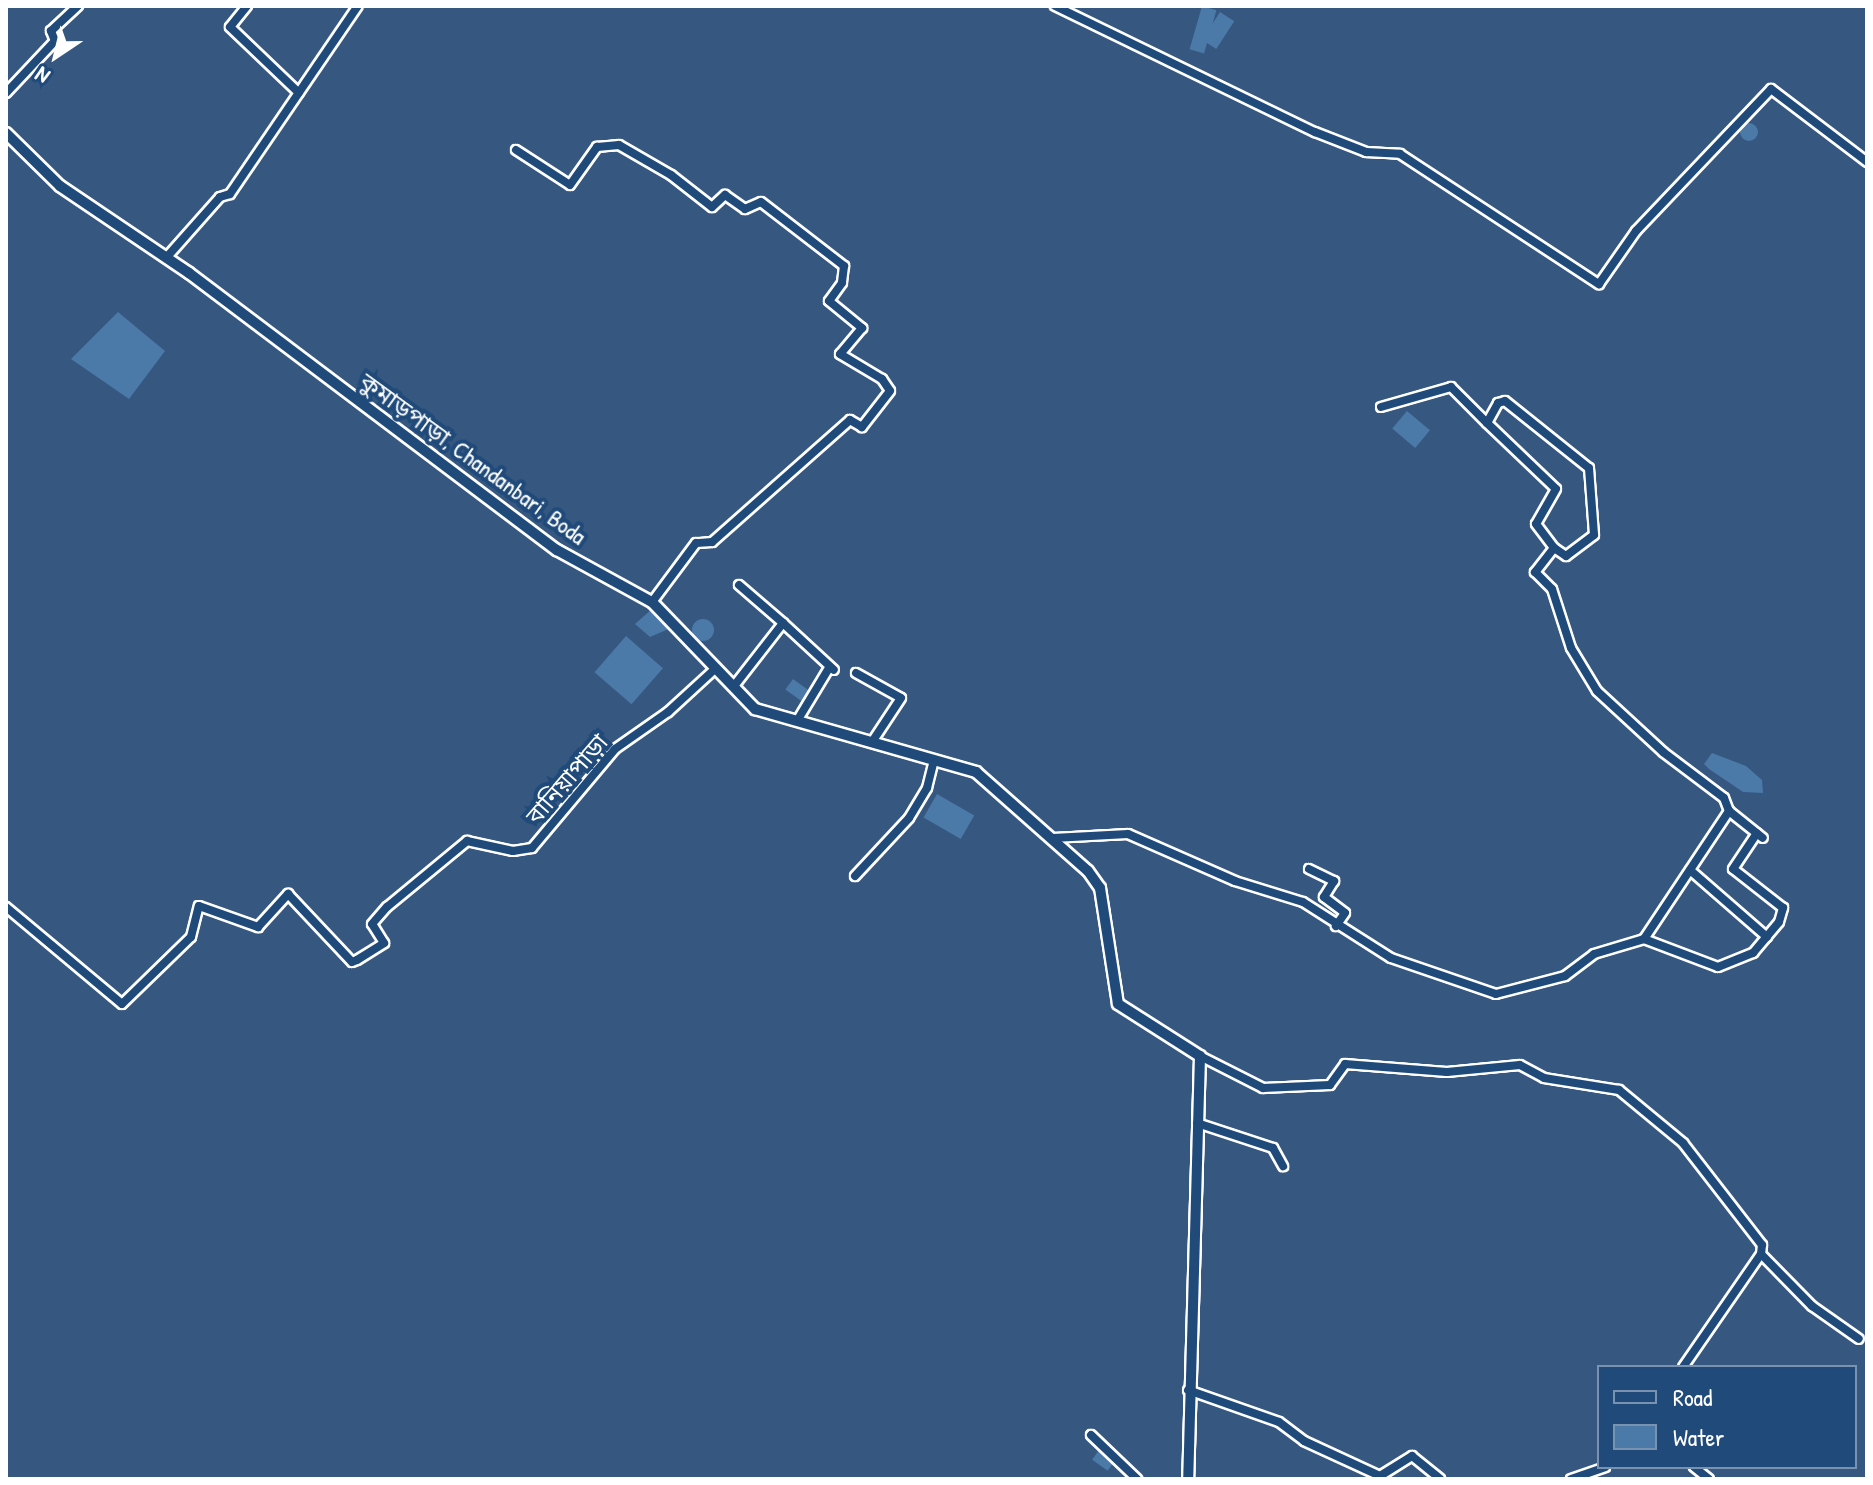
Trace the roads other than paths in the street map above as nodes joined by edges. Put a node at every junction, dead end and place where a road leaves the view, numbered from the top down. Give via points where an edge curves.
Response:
1 (78, 6) edge
2 (247, 6) edge
3 (358, 6) edge
4 (1055, 6) edge
5 (6, 93) edge
6 (299, 93) junction
7 (6, 133) edge
8 (516, 150) dead end
9 (1867, 162) edge
10 (166, 258) junction
11 (1381, 407) dead end
12 (1487, 423) junction
13 (1554, 548) junction
14 (739, 585) dead end
15 (652, 602) junction
16 (783, 623) junction
17 (716, 668) junction
18 (856, 673) dead end
19 (734, 686) junction
20 (797, 721) junction
21 (872, 742) junction
22 (934, 760) junction
23 (1729, 811) junction
24 (1053, 838) junction
25 (1309, 869) dead end
26 (1690, 870) junction
27 (855, 876) dead end
28 (6, 907) edge
29 (1336, 926) junction
30 (1767, 937) junction
31 (1644, 939) junction
32 (1200, 1056) junction
33 (1197, 1123) junction
34 (1283, 1166) dead end
35 (1761, 1254) junction
36 (1859, 1339) dead end
37 (1684, 1365) edge
38 (1188, 1390) junction
39 (1091, 1435) dead end
40 (1599, 1469) edge
41 (1137, 1479) edge
42 (1188, 1479) edge
43 (1440, 1479) edge
44 (1571, 1479) edge

1 - 5 street via 51,31 55,41
2 - 6 street via 230,27
3 - 6 street
4 - 9 street via 1315,132 1366,152 1400,154 1599,284 1636,231 1771,89
6 - 10 street via 230,194 220,197
7 - 10 street, কুমাড়পাড়া, Chandanbari, Boda via 60,186
8 - 15 street via 570,185 597,147 619,145 712,207 725,195 745,209 761,202 844,266 842,283 829,301 862,328 840,354 882,379 890,391 862,427 850,420 712,542 696,543
10 - 15 street, কুমাড়পাড়া, Chandanbari, Boda via 557,550
11 - 12 street via 1451,387
12 - 13 street via 1556,489 1536,524
12 - 13 street via 1498,403 1505,401 1589,468 1594,535 1566,556
13 - 23 street via 1535,572 1552,589 1571,648 1597,691 1724,798
14 - 16 street
15 - 17 street, কুমাড়পাড়া, Chandanbari, Boda
16 - 19 street
16 - 20 street via 831,669
17 - 19 street, কুমাড়পাড়া, Chandanbari, Boda
17 - 28 street, বানিয়াপাড়া via 668,712 615,749 532,848 513,851 467,841 387,907 372,924 384,943 352,962 288,894 258,927 199,906 191,937 122,1004
18 - 21 street via 901,698
19 - 20 street, কুমাড়পাড়া, Chandanbari, Boda via 755,709
20 - 21 street, কুমাড়পাড়া, Chandanbari, Boda
21 - 22 street, কুমাড়পাড়া, Chandanbari, Boda
22 - 24 street, কুমাড়পাড়া, Chandanbari, Boda via 976,772
22 - 27 street via 927,788 909,818
23 - 26 street
23 - 30 street via 1760,835 1733,869 1783,908
24 - 29 street via 1128,834 1235,881 1303,902
24 - 32 street, কুমাড়পাড়া, Chandanbari, Boda via 1100,888 1118,1004
25 - 29 street via 1334,881 1324,897 1345,913
26 - 30 street
26 - 31 street
29 - 31 street via 1391,958 1496,994 1565,976 1594,954
30 - 31 street via 1753,953 1718,967
32 - 33 street
32 - 35 street via 1263,1088 1330,1085 1345,1064 1447,1072 1520,1065 1544,1078 1619,1090 1683,1143 1762,1245
33 - 34 street via 1273,1148
33 - 38 street
35 - 36 street via 1812,1306
35 - 37 street
38 - 42 street
38 - 43 street via 1272,1418 1304,1441 1380,1476 1412,1456
39 - 41 street
40 - 44 street

